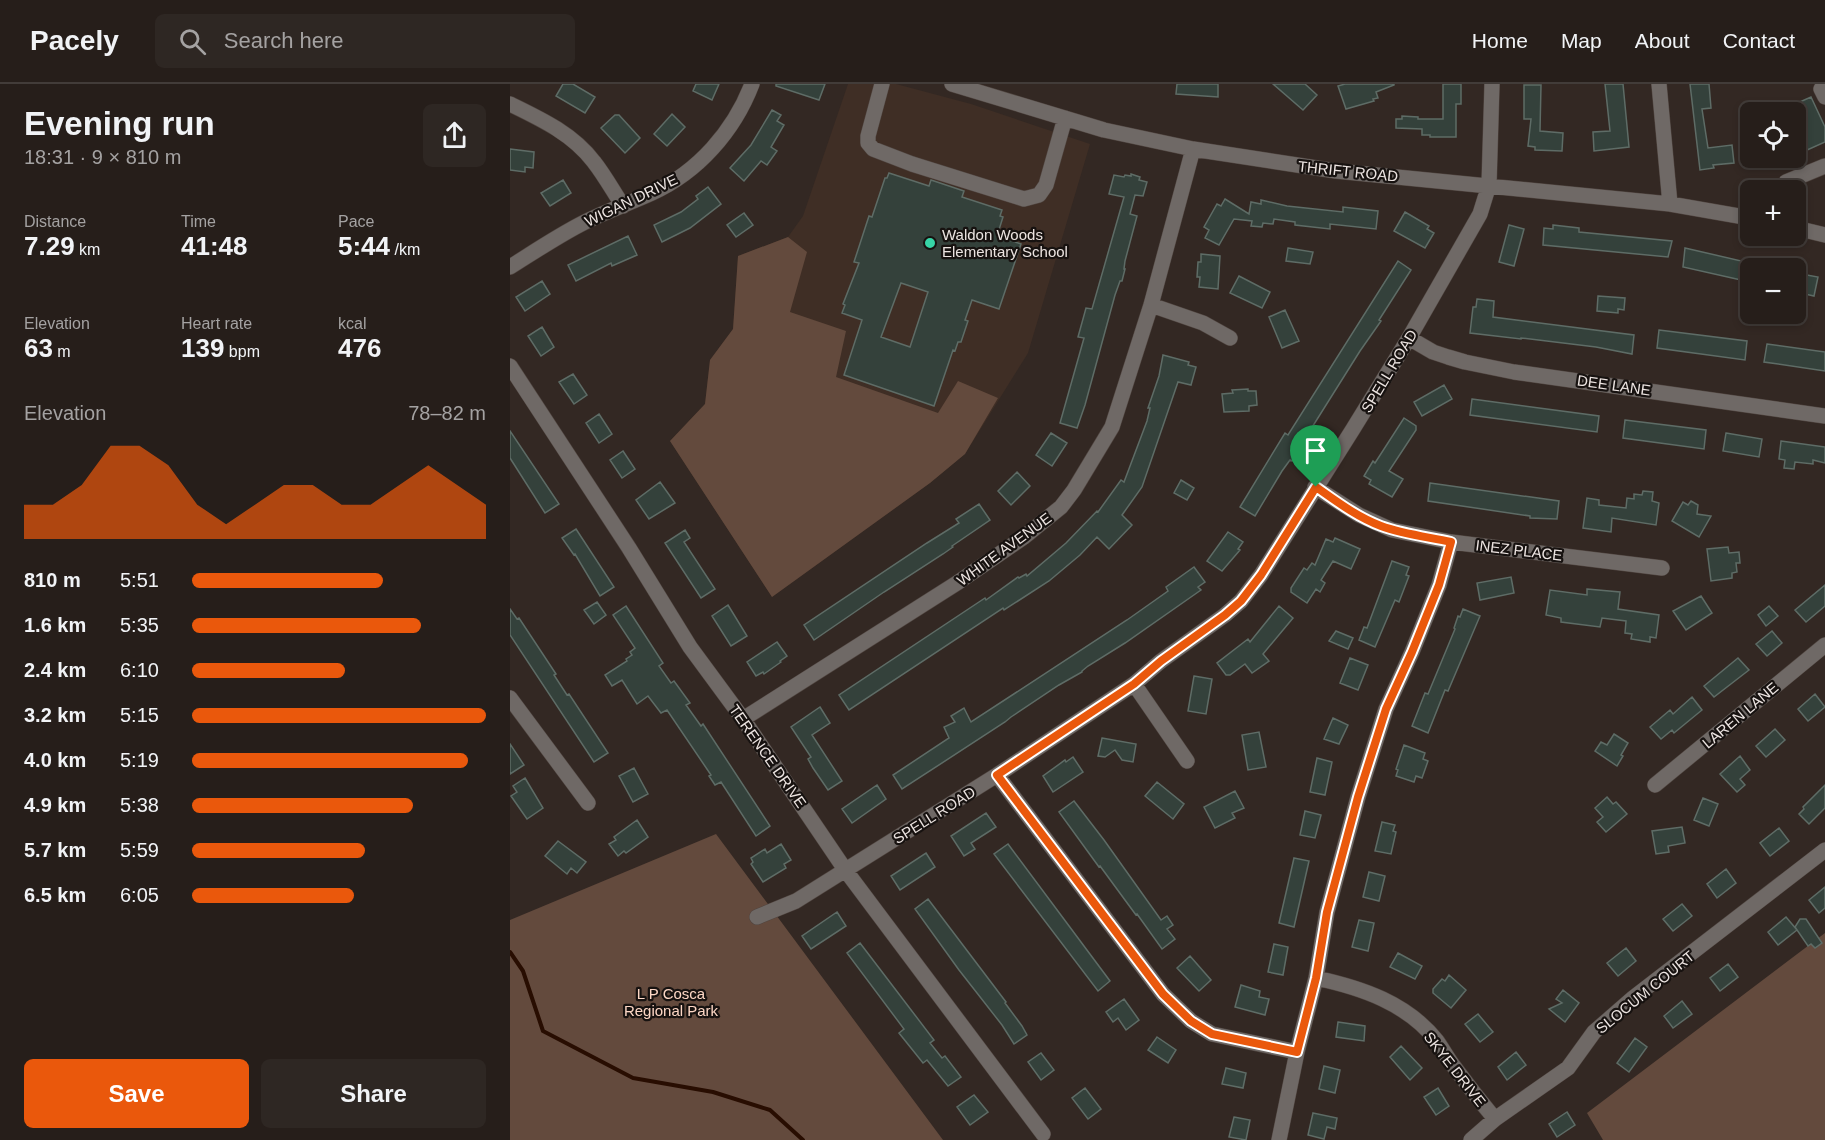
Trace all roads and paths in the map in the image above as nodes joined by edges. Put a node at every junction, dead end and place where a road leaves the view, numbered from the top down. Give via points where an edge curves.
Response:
1 (752, 84) edge
2 (882, 84) edge
3 (952, 84) edge
4 (1492, 84) edge
5 (1659, 84) edge
6 (510, 104) edge
7 (1065, 118) junction
8 (1192, 149) junction
9 (1825, 166) edge
10 (1791, 180) edge
11 (1489, 185) junction
12 (1670, 204) junction
13 (623, 206) junction
14 (1740, 216) edge
15 (1806, 230) edge
16 (1825, 235) edge
17 (510, 267) edge
18 (1151, 305) junction
19 (1230, 338) dead end
20 (1409, 338) junction
21 (510, 366) edge
22 (1825, 416) edge
23 (1316, 487) junction
24 (1451, 542) junction
25 (1662, 568) dead end
26 (1825, 645) edge
27 (1134, 684) junction
28 (510, 698) edge
29 (743, 719) junction
30 (1187, 761) dead end
31 (997, 775) junction
32 (1655, 785) dead end
33 (588, 803) dead end
34 (1825, 850) edge
35 (846, 871) junction
36 (757, 917) dead end
37 (1316, 978) junction
38 (1297, 1052) junction
39 (1495, 1119) junction
40 (1043, 1134) dead end
41 (1279, 1140) edge
42 (1471, 1140) edge

1 - 13 street, WIGAN DRIVE via 728,130 694,167
2 - 7 street via 868,136 873,149 1024,199 1039,195 1046,185
3 - 7 street, THRIFT ROAD
4 - 11 street, SPELL ROAD
5 - 12 street
6 - 13 street via 574,141 593,161
7 - 8 street, THRIFT ROAD
8 - 11 street, THRIFT ROAD via 1336,171
8 - 18 street, WHITE AVENUE
9 - 10 street
11 - 12 street, THRIFT ROAD
11 - 20 street, SPELL ROAD via 1480,214
12 - 14 street, THRIFT ROAD
13 - 17 street, WIGAN DRIVE via 584,222
15 - 16 street
18 - 19 street via 1203,323
18 - 29 street, WHITE AVENUE via 1112,427 1061,507 957,583
20 - 22 street, DEE LANE via 1432,352 1480,366
20 - 23 street, SPELL ROAD
21 - 29 street, TERENCE DRIVE via 690,647
23 - 24 street, INEZ PLACE via 1378,525
23 - 27 street, SPELL ROAD via 1241,601
24 - 25 street, INEZ PLACE
24 - 37 street via 1439,585 1386,709 1372,752 1327,912
26 - 32 street, LAREN LANE
27 - 30 street
27 - 31 street, SPELL ROAD
28 - 33 street
29 - 35 street, TERENCE DRIVE
31 - 35 street, SPELL ROAD
31 - 38 street via 1163,994 1191,1021 1212,1034
34 - 39 street, SLOCUM COURT via 1609,1018 1568,1068
35 - 36 street, SPELL ROAD via 796,901
35 - 40 street, TERENCE DRIVE
37 - 38 street
37 - 39 street, SKYE DRIVE via 1363,990 1413,1018 1437,1041
38 - 41 street
39 - 42 street, SLOCUM COURT

